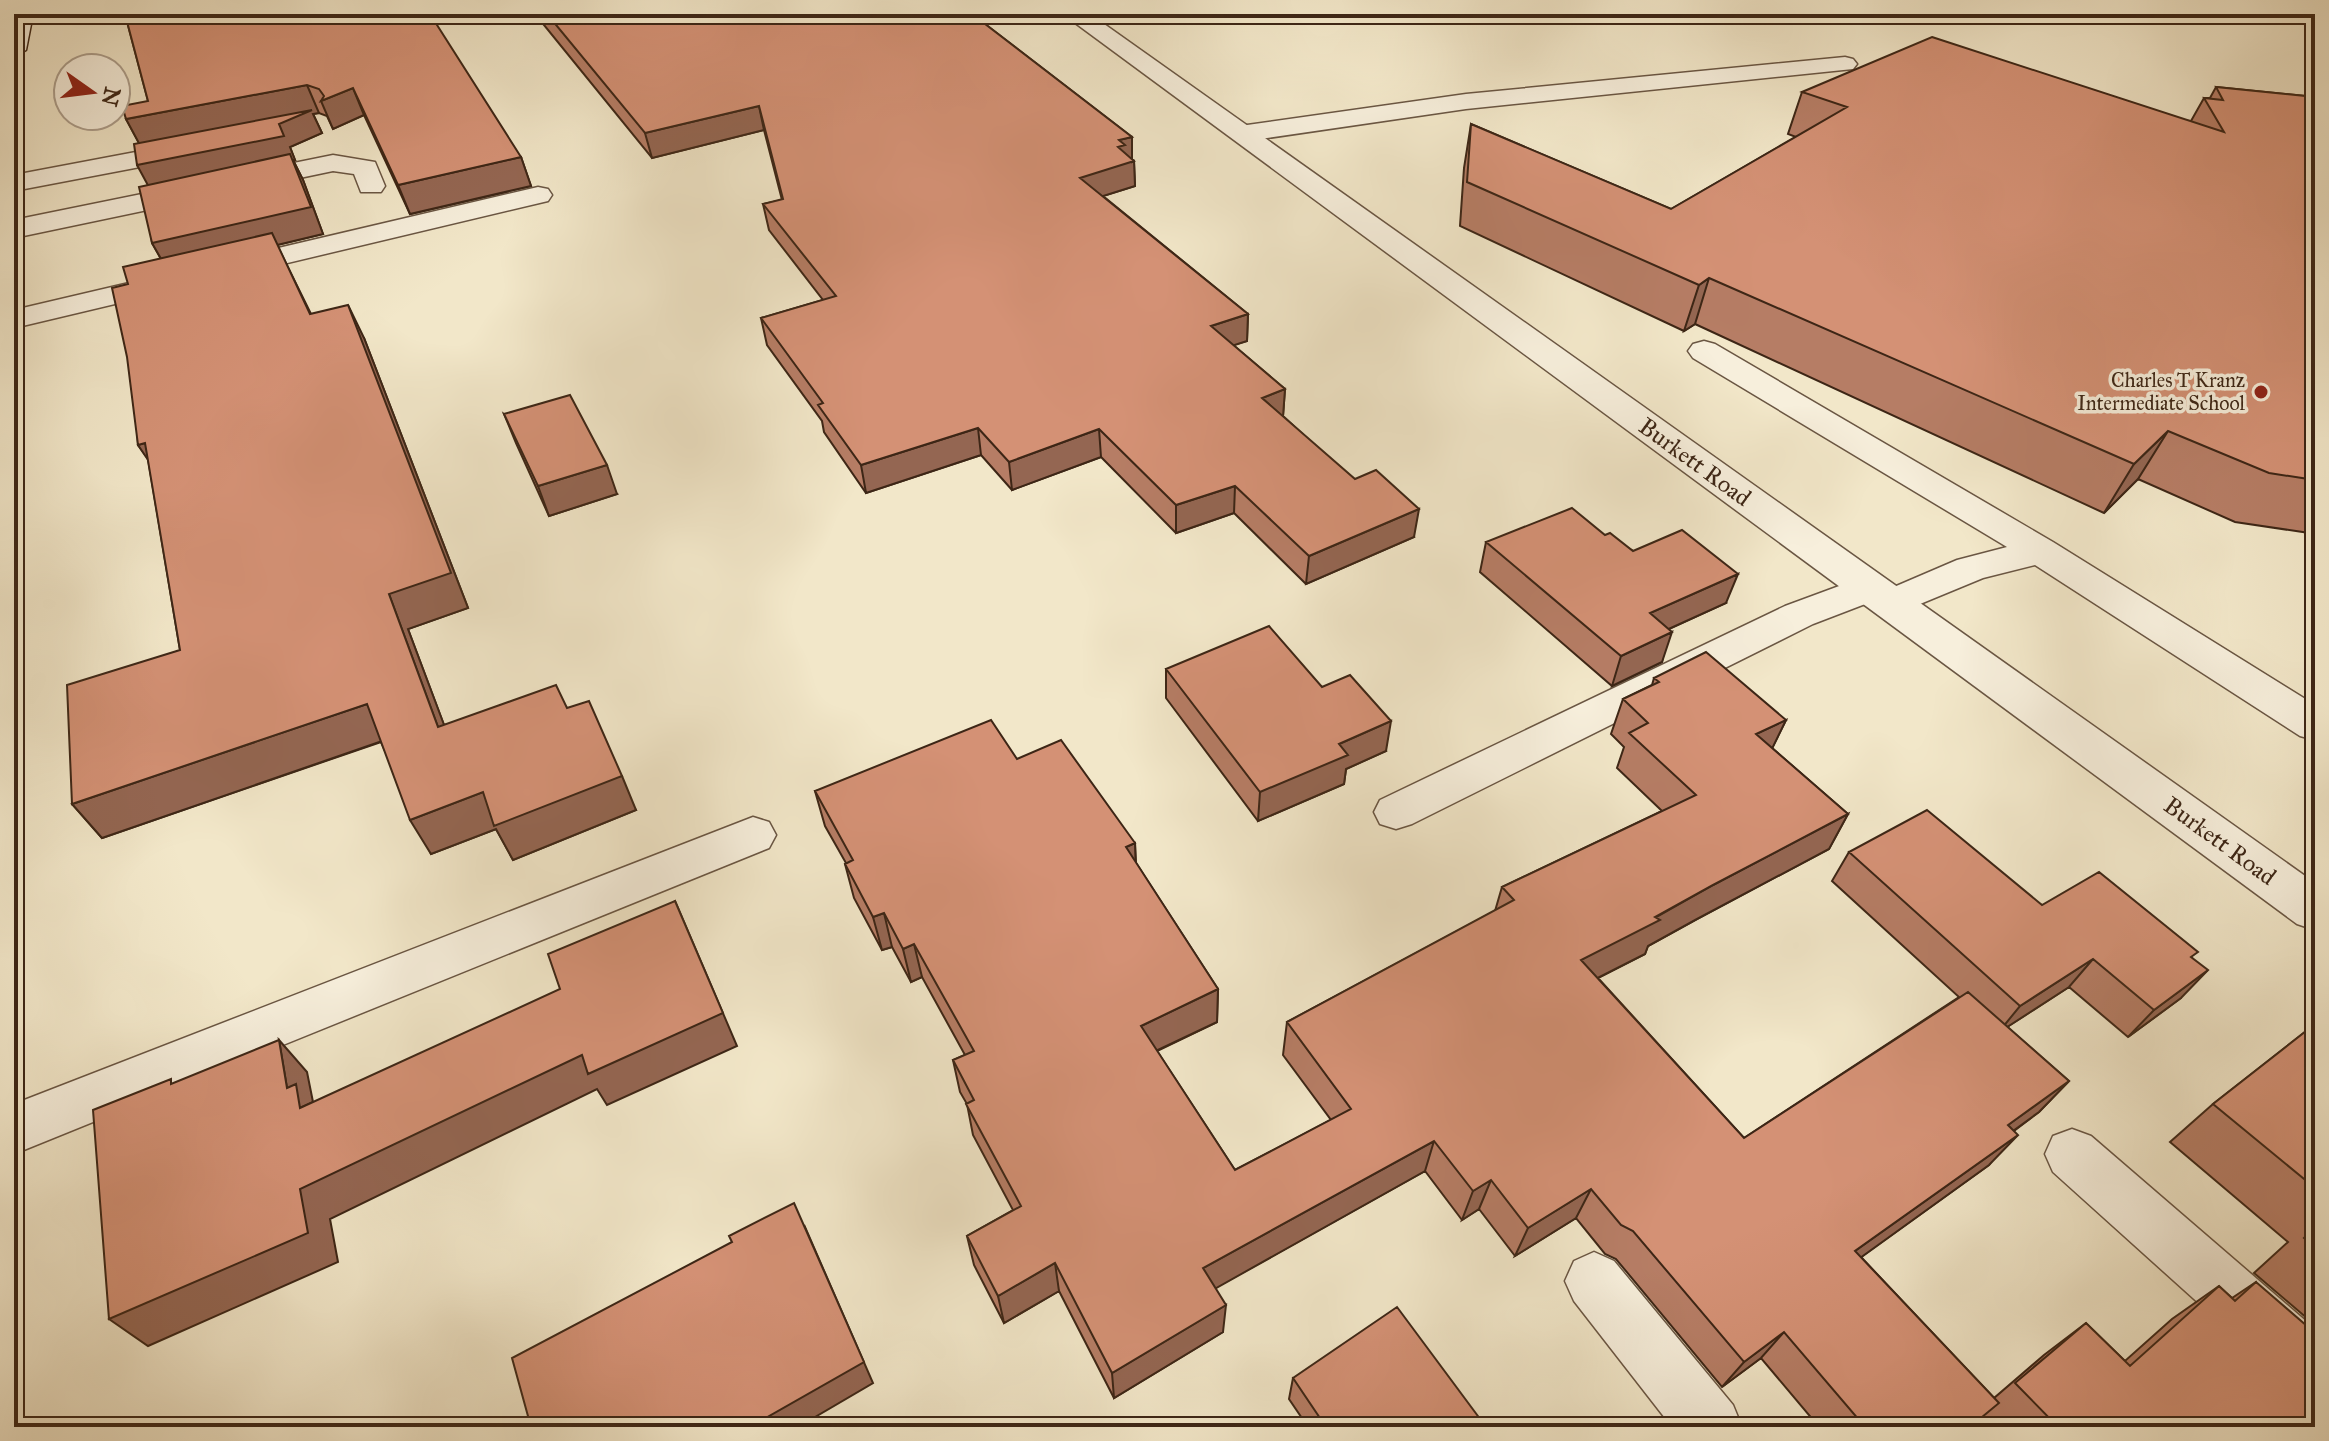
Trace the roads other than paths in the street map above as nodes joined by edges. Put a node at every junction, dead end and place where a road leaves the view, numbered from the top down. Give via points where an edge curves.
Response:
1 (21, 14) edge
2 (1075, 14) edge
3 (14, 50) edge
4 (1845, 64) dead end
5 (1240, 134) junction
6 (216, 145) edge
7 (14, 183) edge
8 (371, 186) dead end
9 (538, 195) dead end
10 (14, 229) edge
11 (14, 319) edge
12 (1704, 351) dead end
13 (2040, 551) junction
14 (1880, 596) junction
15 (2315, 725) edge
16 (1396, 812) dead end
17 (753, 835) dead end
18 (2315, 910) edge
19 (14, 1129) edge
20 (2072, 1154) dead end
21 (1594, 1281) dead end
22 (2315, 1368) edge
23 (1711, 1427) edge

1 - 3 street
2 - 5 street, Burkett Road
4 - 5 lane via 1472,103
5 - 14 street, Burkett Road
6 - 7 lane
8 - 10 lane via 366,168 333,163
9 - 11 lane
12 - 13 lane
13 - 14 lane
13 - 15 lane
14 - 16 lane via 1799,615
14 - 18 street, Burkett Road
17 - 19 lane
20 - 22 lane
21 - 23 lane

